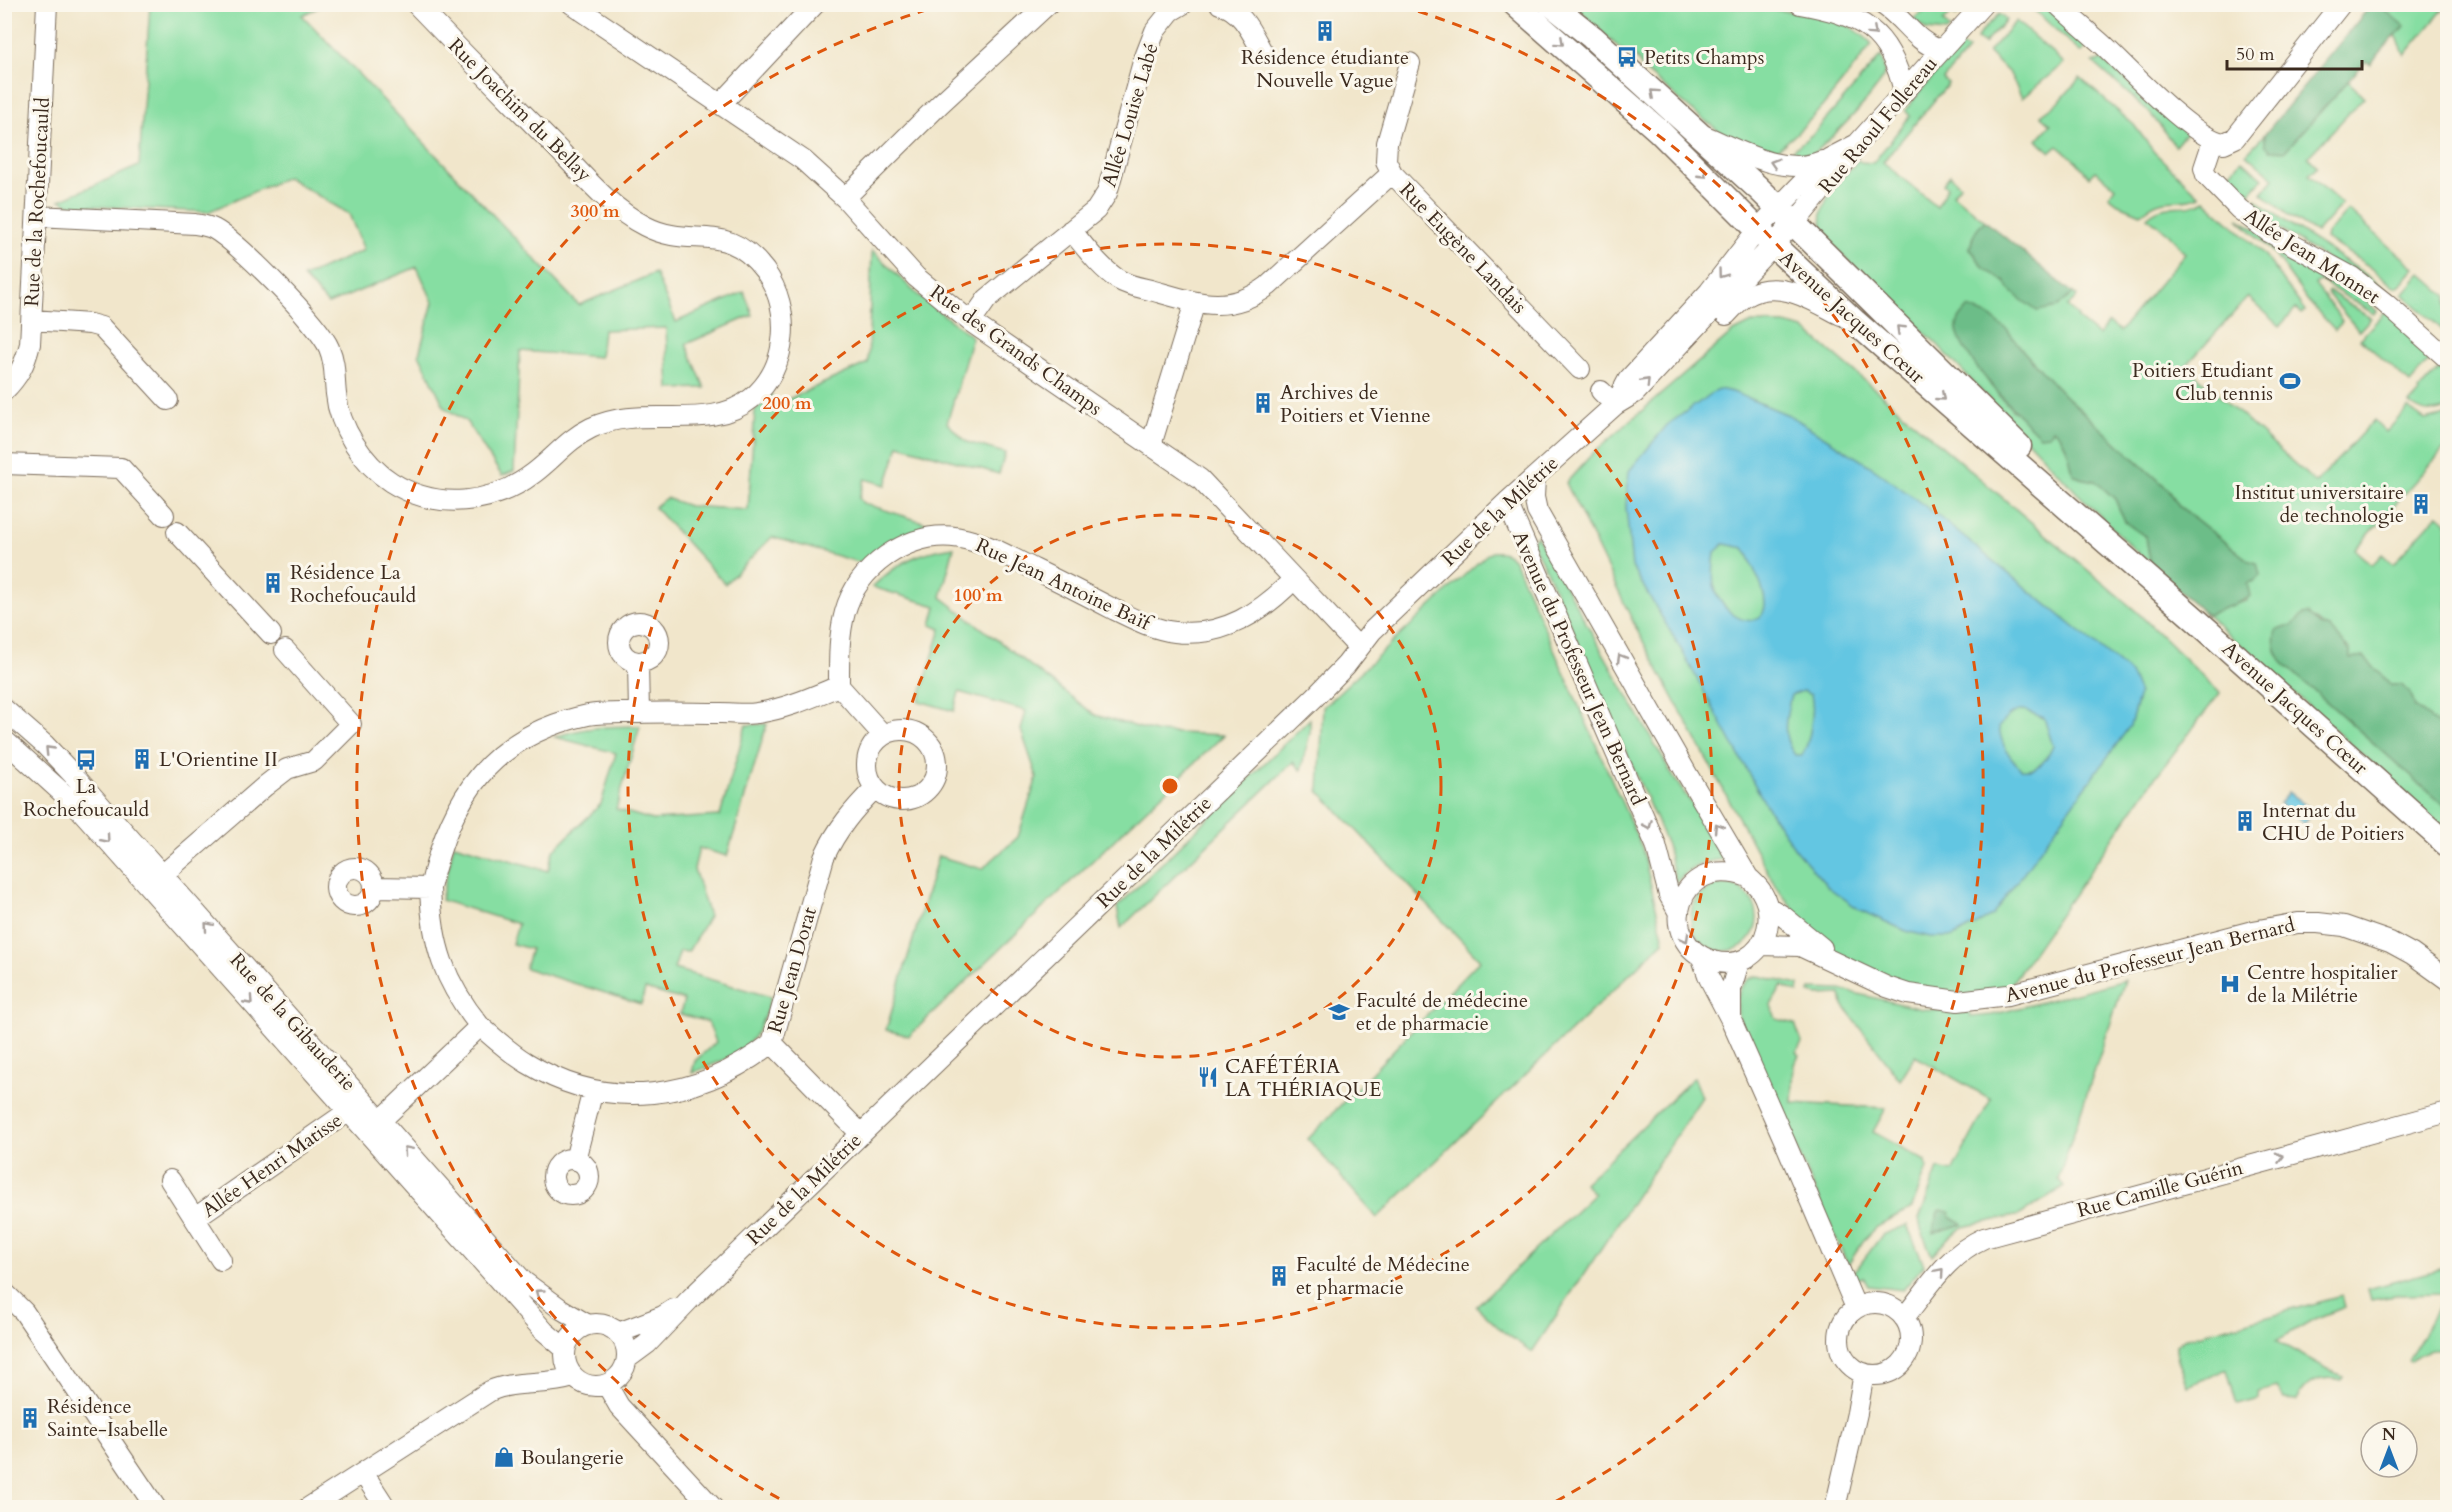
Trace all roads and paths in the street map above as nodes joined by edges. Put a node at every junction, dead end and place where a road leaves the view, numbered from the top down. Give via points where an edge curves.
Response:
1 (47, 4) edge
2 (416, 4) edge
3 (572, 4) edge
4 (814, 4) edge
5 (1048, 4) edge
6 (1183, 4) edge
7 (1220, 4) edge
8 (1515, 4) edge
9 (1551, 4) edge
10 (1800, 4) edge
11 (1882, 4) edge
12 (1983, 4) edge
13 (2057, 4) edge
14 (2342, 4) edge
15 (1941, 51) junction
16 (1263, 53) dead end
17 (1410, 63) dead end
18 (1904, 92) junction
19 (721, 104) junction
20 (1698, 132) junction
21 (2213, 141) junction
22 (1858, 143) junction
23 (1830, 158) junction
24 (1392, 173) junction
25 (845, 198) junction
26 (37, 216) junction
27 (1785, 217) junction
28 (1071, 230) junction
29 (1766, 237) junction
30 (1195, 302) junction
31 (32, 320) junction
32 (1854, 321) junction
33 (971, 322) junction
34 (1673, 354) junction
35 (2448, 358) edge
36 (1580, 369) dead end
37 (4, 391) edge
38 (1601, 391) dead end
39 (168, 400) dead end
40 (1615, 405) junction
41 (1151, 445) junction
42 (4, 464) edge
43 (1535, 478) junction
44 (1507, 502) junction
45 (164, 515) dead end
46 (177, 532) dead end
47 (1294, 579) junction
48 (2196, 620) junction
49 (1600, 621) junction
50 (271, 634) dead end
51 (1359, 648) junction
52 (285, 650) dead end
53 (638, 662) dead end
54 (839, 686) junction
55 (4, 709) edge
56 (639, 712) junction
57 (883, 735) junction
58 (4, 740) edge
59 (875, 788) junction
60 (2448, 845) edge
61 (1748, 877) junction
62 (156, 881) junction
63 (374, 887) dead end
64 (430, 888) junction
65 (1768, 907) junction
66 (1679, 913) junction
67 (1761, 945) junction
68 (1702, 957) junction
69 (1739, 962) junction
70 (1845, 967) junction
71 (2448, 980) edge
72 (1731, 1020) junction
73 (480, 1026) junction
74 (772, 1043) junction
75 (592, 1090) junction
76 (349, 1111) junction
77 (2448, 1112) edge
78 (374, 1127) junction
79 (861, 1134) junction
80 (575, 1160) dead end
81 (170, 1180) dead end
82 (195, 1218) junction
83 (221, 1260) dead end
84 (4, 1292) edge
85 (691, 1298) junction
86 (1856, 1308) junction
87 (1904, 1318) junction
88 (588, 1325) junction
89 (618, 1333) junction
90 (565, 1349) junction
91 (628, 1358) junction
92 (1864, 1373) junction
93 (573, 1377) junction
94 (607, 1385) junction
95 (364, 1474) junction
96 (156, 1508) edge
97 (308, 1508) edge
98 (386, 1508) edge
99 (713, 1508) edge
100 (1835, 1508) edge

1 - 26 street, Rue de la Rochefoucauld
2 - 26 street, Rue Joachim du Bellay via 628,217 672,236 725,240 753,258 777,291 784,331 772,373 752,398 734,410 712,415 644,415 597,425 577,434 536,472 493,496 467,502 419,495 391,482 371,465 339,411 335,369 324,337 233,243 213,229 195,224
3 - 19 street, Rue des Grands Champs
4 - 19 street
5 - 25 street
6 - 28 street, Allée Louise Labé via 1171,11 1155,31 1107,193
7 - 16 street via 1234,10 1248,25
8 -> 29 main road, Avenue Jacques Cœur via 1659,132
20 -> 9 main road, Avenue Jacques Cœur
10 -> 18 street via 1836,12 1866,26 1894,56
11 - 15 street via 1919,40
12 - 15 street, Rue Raoul Follereau
13 - 21 street via 2175,112
14 - 21 street via 2235,138 2228,143
15 - 18 street, Rue Raoul Follereau
17 - 24 street via 1387,143 1386,161
18 - 22 street, Rue Raoul Follereau
19 - 25 street, Rue des Grands Champs via 803,160
23 -> 20 street via 1809,167 1788,167
20 - 27 main road, Avenue Jacques Cœur
21 - 35 street, Allée Jean Monnet via 2204,168 2206,175 2240,209 2269,232 2352,277
22 - 23 street
22 - 27 street, Rue Raoul Follereau via 1842,166
23 - 27 street
24 - 30 street, Rue Eugène Landais via 1255,296 1220,305
24 - 36 street, Rue Eugène Landais
25 - 33 street, Rue des Grands Champs via 916,277
26 - 31 street, Rue de la Rochefoucauld
27 - 29 street
48 -> 27 main road, Avenue Jacques Cœur
28 - 30 street, Rue Eugène Landais via 1104,269 1121,282
28 - 33 street, Allée Louise Labé via 987,299
29 - 32 main road, Avenue Jacques Cœur
29 - 34 street, Rue de la Milétrie
29 -> 40 street, Rue de la Milétrie via 1709,291 1628,380
30 - 41 street
31 - 37 street, Rue de la Rochefoucauld via 25,364
31 - 39 street via 100,327
32 - 34 street via 1797,293 1763,288 1744,297
32 -> 48 main road, Avenue Jacques Cœur
33 - 41 street, Rue des Grands Champs
40 -> 34 street, Rue de la Milétrie via 1635,393
38 - 40 street
40 - 43 street, Rue de la Milétrie
41 - 47 street, Rue des Grands Champs via 1200,479
42 - 45 street via 121,468
43 - 44 street, Rue de la Milétrie
43 - 49 street, Avenue du Professeur Jean Bernard via 1537,511
44 - 49 street, Avenue du Professeur Jean Bernard via 1532,515 1584,608
44 - 51 street, Rue de la Milétrie
44 -> 66 street, Avenue du Professeur Jean Bernard via 1656,844 1669,895
46 - 50 street
47 - 51 street, Rue des Grands Champs
47 - 54 street, Rue Jean Antoine Baïf via 1275,599 1238,622 1216,630 1174,632 1136,620 986,544 964,538 928,538 897,549 855,588 842,619
48 - 60 main road, Avenue Jacques Cœur
61 -> 49 street, Avenue du Professeur Jean Bernard
51 - 79 street, Rue de la Milétrie via 1347,666
52 - 62 street via 351,724 314,761 287,769
53 - 56 street
54 - 56 street via 789,706 755,714
54 - 57 street
62 -> 55 street, Rue de la Gibauderie via 45,745
56 - 64 street via 591,714 561,722 531,735 501,755 460,800 437,856
57 - 59 street via 872,746 867,760 868,775
57 - 59 street via 904,730 925,738 933,747 938,770 928,790 918,798 895,800
58 -> 62 street, Rue de la Gibauderie
59 - 74 street, Rue Jean Dorat via 848,816 824,857
61 - 65 street, Avenue du Professeur Jean Bernard via 1761,890
61 - 66 street via 1720,871 1704,875 1683,897
62 -> 76 street, Rue de la Gibauderie
78 -> 62 street, Rue de la Gibauderie
63 - 64 street
64 - 73 street via 437,950 447,977
65 - 67 street via 1767,933
65 - 70 street, Avenue du Professeur Jean Bernard
66 -> 68 street, Avenue du Professeur Jean Bernard via 1685,942
67 - 69 street
67 - 70 street, Avenue du Professeur Jean Bernard via 1800,946
68 - 69 street via 1720,963
68 - 72 street, Avenue du Professeur Jean Bernard
69 - 72 street, Avenue du Professeur Jean Bernard via 1731,989
70 - 71 street, Avenue du Professeur Jean Bernard via 1908,994 1958,1001 1984,1000 2253,931 2318,923 2344,926 2390,942
72 - 86 street, Avenue du Professeur Jean Bernard
73 - 75 street via 526,1063
73 - 78 street
74 - 75 street via 723,1074 680,1089 638,1094
74 - 79 street, Rue Jean Dorat
75 - 80 street
76 - 78 street, Rue de la Gibauderie
76 - 82 street, Allée Henri Matisse
87 -> 77 street, Rue Camille Guérin via 1945,1266 1966,1247 1984,1238
88 -> 78 street, Rue de la Gibauderie via 522,1281
78 - 90 street, Rue de la Gibauderie via 544,1332
79 - 85 street, Rue de la Milétrie
81 - 82 street, Allée Henri Matisse
82 - 83 street, Allée Henri Matisse
84 - 96 street via 24,1312
85 - 89 street, Rue de la Milétrie via 663,1316
85 - 91 street, Rue de la Milétrie
86 - 87 street via 1866,1304 1887,1305
86 - 92 street via 1843,1322 1839,1342 1847,1362
87 - 92 street via 1911,1337 1906,1357 1889,1372
88 - 89 street via 604,1325
88 - 90 street via 570,1338
89 - 91 street via 626,1344
90 - 93 street
91 - 94 street via 617,1379
92 - 100 street
93 - 94 street via 589,1386
93 - 95 street via 490,1391
94 - 99 street via 619,1406
95 - 97 street
95 - 98 street

